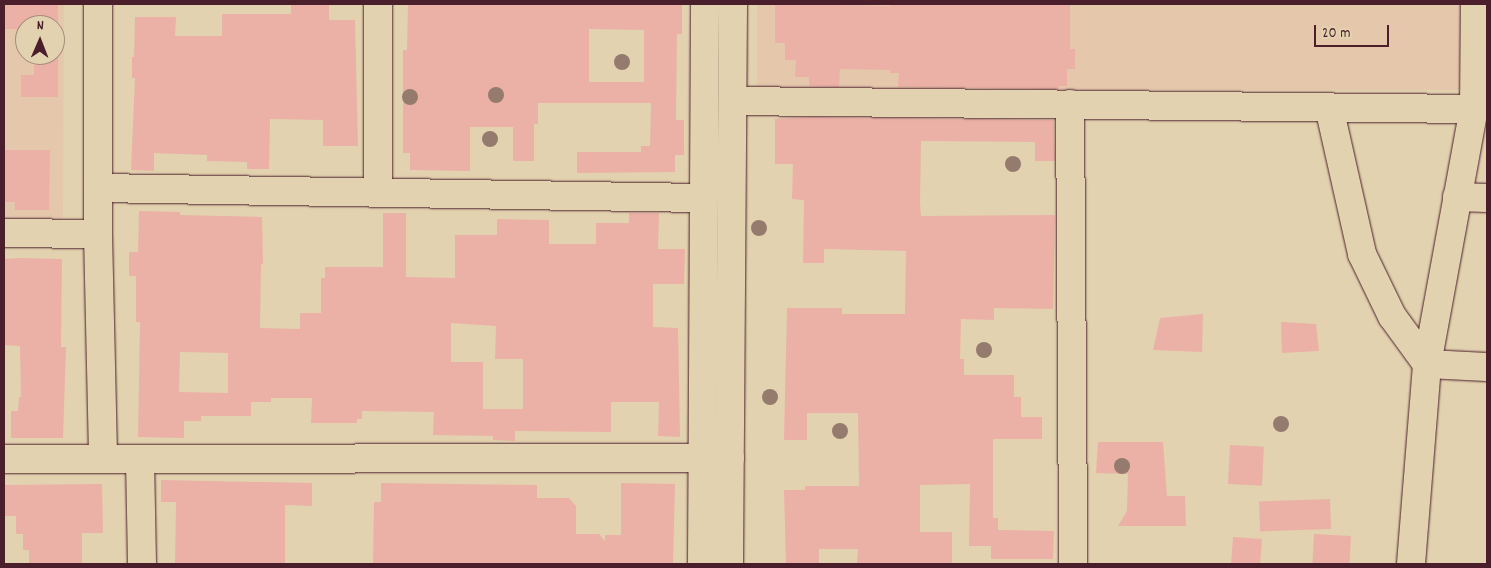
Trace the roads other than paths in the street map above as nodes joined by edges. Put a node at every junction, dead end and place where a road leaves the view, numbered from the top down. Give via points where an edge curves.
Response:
1 (98, 4) edge
2 (378, 4) edge
3 (705, 4) edge
4 (733, 4) edge
5 (1475, 4) edge
6 (733, 101) junction
7 (1070, 104) junction
8 (1329, 107) junction
9 (1474, 109) junction
10 (98, 188) junction
11 (378, 191) junction
12 (1457, 197) junction
13 (704, 198) junction
14 (1487, 198) edge
15 (4, 233) edge
16 (98, 234) junction
17 (1427, 364) junction
18 (1487, 367) edge
19 (140, 458) junction
20 (716, 458) junction
21 (4, 459) edge
22 (103, 459) junction
23 (142, 564) edge
24 (702, 564) edge
25 (729, 564) edge
26 (1073, 564) edge
27 (1411, 564) edge

1 - 10 street
2 - 11 street
3 - 13 street
4 - 6 street
5 - 9 street
6 - 7 street
6 - 20 street
7 - 8 street
7 - 26 street
8 - 9 street
8 - 17 street via 1362,254 1392,316
9 - 12 street
10 - 11 street
10 - 16 street
11 - 13 street
12 - 14 street
12 - 17 street
13 - 20 street
15 - 16 street
16 - 22 street
17 - 18 street
17 - 27 street
19 - 20 street
19 - 22 street
19 - 23 street
20 - 24 street
20 - 25 street
21 - 22 street

